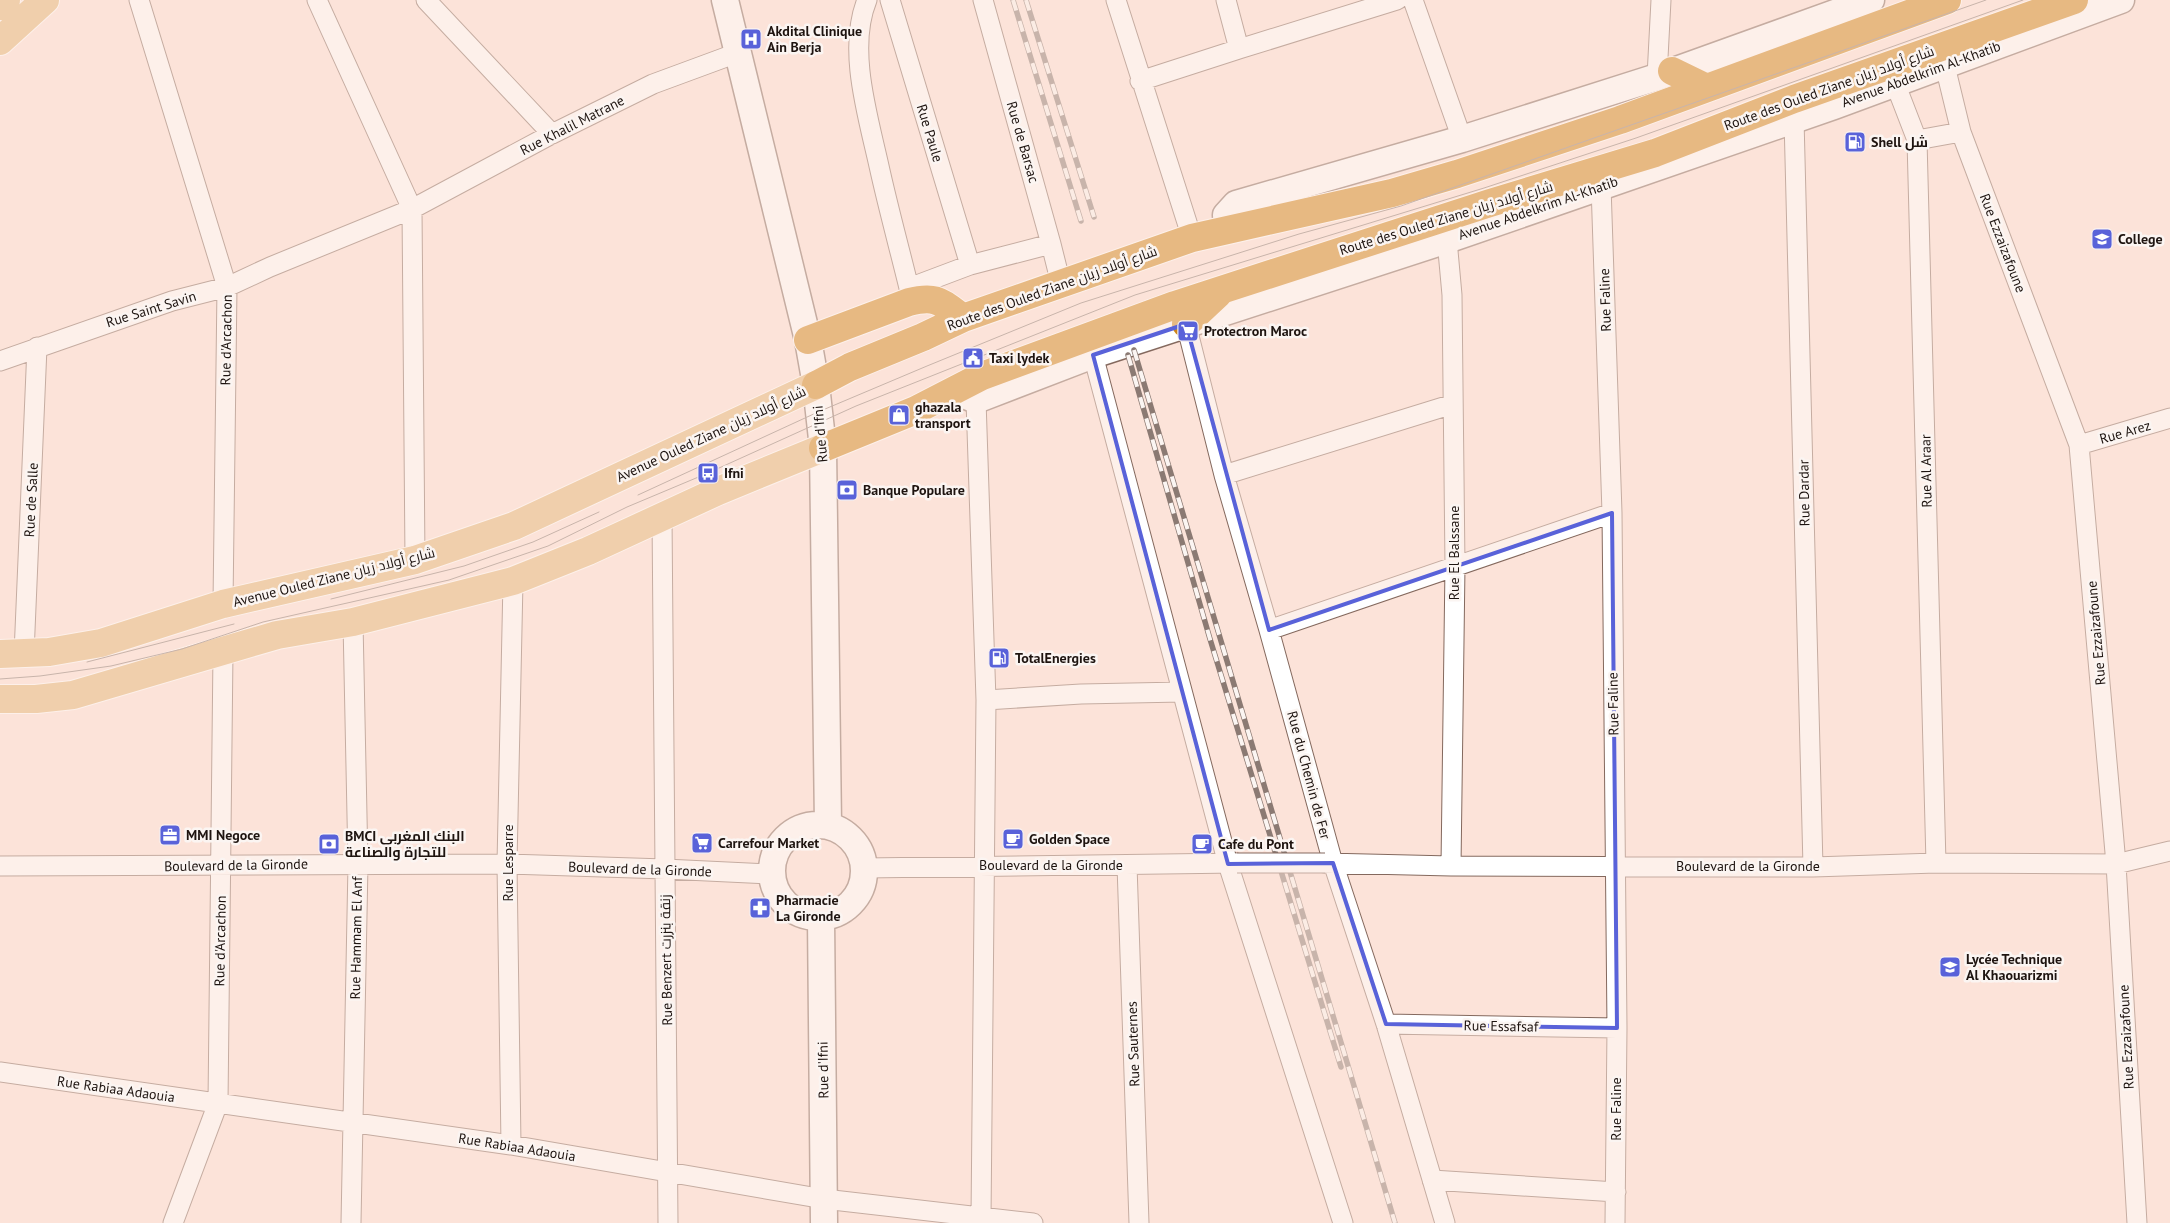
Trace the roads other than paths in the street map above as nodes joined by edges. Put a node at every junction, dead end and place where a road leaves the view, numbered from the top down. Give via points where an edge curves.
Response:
1 (6, 0) edge
2 (45, 0) edge
3 (139, 0) edge
4 (317, 0) edge
5 (426, 0) edge
6 (724, 0) edge
7 (867, 0) edge
8 (890, 0) edge
9 (983, 0) edge
10 (1116, 0) edge
11 (1226, 0) edge
12 (1397, 0) edge
13 (1413, 0) edge
14 (1662, 0) edge
15 (1871, 0) edge
16 (1946, 0) edge
17 (2121, 0) edge
18 (2063, 4) edge
19 (0, 6) edge
20 (2028, 34) junction
21 (0, 41) edge
22 (1239, 49) junction
23 (737, 53) junction
24 (1945, 66) junction
25 (1665, 74) junction
26 (1140, 80) junction
27 (1895, 83) junction
28 (1707, 88) junction
29 (1794, 119) junction
30 (1961, 132) junction
31 (552, 134) junction
32 (1462, 140) junction
33 (1917, 140) junction
34 (1655, 153) junction
35 (1682, 159) junction
36 (1601, 186) junction
37 (412, 209) junction
38 (1227, 229) junction
39 (1192, 238) junction
40 (1447, 240) junction
41 (1051, 244) junction
42 (970, 265) junction
43 (1061, 284) junction
44 (227, 287) junction
45 (1226, 288) junction
46 (909, 295) junction
47 (962, 318) junction
48 (1186, 324) junction
49 (808, 340) junction
50 (901, 345) joint
51 (37, 346) junction
52 (1092, 355) junction
53 (0, 360) edge
54 (816, 385) junction
55 (965, 396) junction
56 (1453, 404) junction
57 (2170, 418) edge
58 (2079, 445) junction
59 (823, 448) junction
60 (1224, 475) junction
61 (1612, 513) junction
62 (662, 516) junction
63 (414, 560) junction
64 (1455, 566) junction
65 (513, 580) junction
66 (223, 604) junction
67 (353, 622) junction
68 (1270, 630) junction
69 (223, 652) junction
70 (12, 654) edge
71 (1182, 692) junction
72 (0, 699) edge
73 (986, 700) junction
74 (828, 825) junction
75 (2170, 850) edge
76 (1329, 863) junction
77 (1936, 863) junction
78 (358, 864) junction
79 (507, 864) junction
80 (1233, 864) junction
81 (2116, 864) junction
82 (985, 865) junction
83 (1127, 865) junction
84 (0, 866) edge
85 (221, 866) junction
86 (1451, 866) junction
87 (1615, 866) junction
88 (1813, 867) junction
89 (864, 868) junction
90 (664, 869) junction
91 (771, 874) junction
92 (821, 918) junction
93 (1386, 1024) junction
94 (1617, 1028) junction
95 (0, 1072) edge
96 (218, 1103) junction
97 (352, 1122) junction
98 (512, 1145) junction
99 (668, 1173) junction
100 (1432, 1180) junction
101 (1616, 1192) junction
102 (824, 1211) edge
103 (981, 1218) junction
104 (173, 1223) edge
105 (351, 1223) edge
106 (668, 1223) edge
107 (1033, 1223) edge
108 (1139, 1223) edge
109 (1343, 1223) edge
110 (1445, 1223) edge
111 (1615, 1223) edge
112 (2137, 1223) edge

1 - 19 main road
2 - 21 main road
3 - 44 street, Rue d'Arcachon
4 - 37 street
5 - 31 street
6 - 23 street, Rue d'Ifni
7 - 46 street via 860,24 859,48 864,96
8 - 42 street, Rue Paule
9 - 41 street, Rue de Barsac
10 - 26 street
11 - 22 street
12 - 22 street
13 - 32 street
14 - 25 street
15 - 25 street
16 - 28 highway, Route des Ouled Ziane شارع أولاد زيان
17 - 20 street, Avenue Abdelkrim Al-Khatib
18 - 20 highway
18 - 34 highway, Route des Ouled Ziane شارع أولاد زيان via 1794,99
20 - 24 street, Avenue Abdelkrim Al-Khatib
22 - 26 street
23 - 31 street, Rue Khalil Matrane via 653,84
23 - 49 street, Rue d'Ifni
24 - 27 street, Avenue Abdelkrim Al-Khatib
24 - 30 street, Rue Ezzaizafoune
25 - 28 highway
25 - 32 street
26 - 39 street
27 - 29 street, Avenue Abdelkrim Al-Khatib
27 - 33 street, Rue Al Araar
28 - 38 highway, Route des Ouled Ziane شارع أولاد زيان via 1620,120 1392,193
29 - 35 street, Avenue Abdelkrim Al-Khatib
29 - 88 street, Rue Dardar
30 - 33 street
30 - 58 street, Rue Ezzaizafoune
31 - 37 street, Rue Khalil Matrane
32 - 38 street via 1236,204 1226,215
33 - 77 street, Rue Al Araar
34 - 35 highway
34 - 45 highway, Route des Ouled Ziane شارع أولاد زيان
35 - 36 street, Avenue Abdelkrim Al-Khatib
36 - 40 street, Avenue Abdelkrim Al-Khatib
36 - 61 street, Rue Faline
37 - 44 street, Rue Saint Savin
37 - 63 street
38 - 39 highway, Route des Ouled Ziane شارع أولاد زيان
39 - 43 highway, Route des Ouled Ziane شارع أولاد زيان
40 - 48 street, Avenue Abdelkrim Al-Khatib
40 - 56 street, Rue El Balssane via 1452,295
41 - 42 street
41 - 43 street, Rue de Barsac
42 - 46 street
43 - 47 highway, Route des Ouled Ziane شارع أولاد زيان
44 - 51 street, Rue Saint Savin
44 - 66 street, Rue d'Arcachon
45 - 48 highway
45 - 55 highway, Route des Ouled Ziane شارع أولاد زيان via 1006,366
46 - 47 highway via 931,298
46 - 49 highway
47 - 50 highway, Route des Ouled Ziane شارع أولاد زيان
48 - 52 street, Avenue Abdelkrim Al-Khatib
48 - 60 street, Rue du Chemin de Fer
49 - 54 street, Rue d'Ifni
50 - 54 highway, Avenue Ouled Ziane شارع أولاد زيان
51 - 53 street, Rue Saint Savin
51 - 70 street, Rue de Salle
52 - 55 street, Avenue Abdelkrim Al-Khatib
52 - 71 street
54 - 59 street, Rue d'Ifni
54 - 63 main road, Avenue Ouled Ziane شارع أولاد زيان via 514,526
55 - 59 highway, Route des Ouled Ziane شارع أولاد زيان via 916,410
55 - 73 street
56 - 60 street
56 - 64 street, Rue El Balssane
57 - 58 street, Rue Arez
58 - 81 street, Rue Ezzaizafoune
59 - 62 main road
59 - 74 street, Rue d'Ifni
60 - 68 street, Rue du Chemin de Fer
61 - 64 street
61 - 87 street, Rue Faline
62 - 65 main road via 588,551
62 - 90 street, Rue Benzert زنقة بنزرت
63 - 66 main road, Avenue Ouled Ziane شارع أولاد زيان
64 - 68 street
64 - 86 street, Rue El Balssane
65 - 67 main road
65 - 79 street, Rue Lesparre
66 - 70 main road, Avenue Ouled Ziane شارع أولاد زيان via 101,643 67,650
67 - 69 main road via 277,635
67 - 78 street, Rue Hammam El Anf
68 - 76 street, Rue du Chemin de Fer
69 - 72 main road via 73,695
69 - 85 street, Rue d'Arcachon
71 - 73 street
71 - 80 street
73 - 82 street
74 - 89 street via 853,840 861,853
74 - 91 street via 803,827 788,836 776,850
75 - 81 street, Boulevard de la Gironde
76 - 80 street, Boulevard de la Gironde, bridge
76 - 86 street, Boulevard de la Gironde
76 - 93 street, Rue du Chemin de Fer
77 - 81 street, Boulevard de la Gironde
77 - 88 street, Boulevard de la Gironde
78 - 79 street, Boulevard de la Gironde
78 - 85 street, Boulevard de la Gironde
78 - 97 street, Rue Hammam El Anf
79 - 90 street, Boulevard de la Gironde
79 - 98 street, Rue Lesparre
80 - 83 street, Boulevard de la Gironde
80 - 109 street
81 - 112 street, Rue Ezzaizafoune
82 - 83 street, Boulevard de la Gironde
82 - 89 street, Boulevard de la Gironde
82 - 103 street
83 - 108 street, Rue Sauternes
84 - 85 street, Boulevard de la Gironde
85 - 96 street, Rue d'Arcachon
86 - 87 street, Boulevard de la Gironde
87 - 88 street, Boulevard de la Gironde
87 - 94 street, Rue Faline
89 - 92 street via 864,880 853,902 838,913
90 - 91 street, Boulevard de la Gironde
90 - 99 street, Rue Benzert زنقة بنزرت
91 - 92 street via 779,897 787,906 808,917
92 - 102 street, Rue d'Ifni
93 - 94 street, Rue Essafsaf
93 - 100 street, Rue du Chemin de Fer
94 - 101 street, Rue Faline
95 - 96 street, Rue Rabiaa Adaouia
96 - 97 street, Rue Rabiaa Adaouia
96 - 104 street, Rue d'Arcachon
97 - 98 street, Rue Rabiaa Adaouia
97 - 105 street, Rue Hammam El Anf
98 - 99 street, Rue Rabiaa Adaouia
99 - 102 street, Rue Rabiaa Adaouia
99 - 106 street, Rue Benzert زنقة بنزرت
100 - 101 street
100 - 110 street, Rue du Chemin de Fer
101 - 111 street, Rue Faline
102 - 103 street, Rue Rabiaa Adaouia
103 - 107 street, Rue Rabiaa Adaouia

